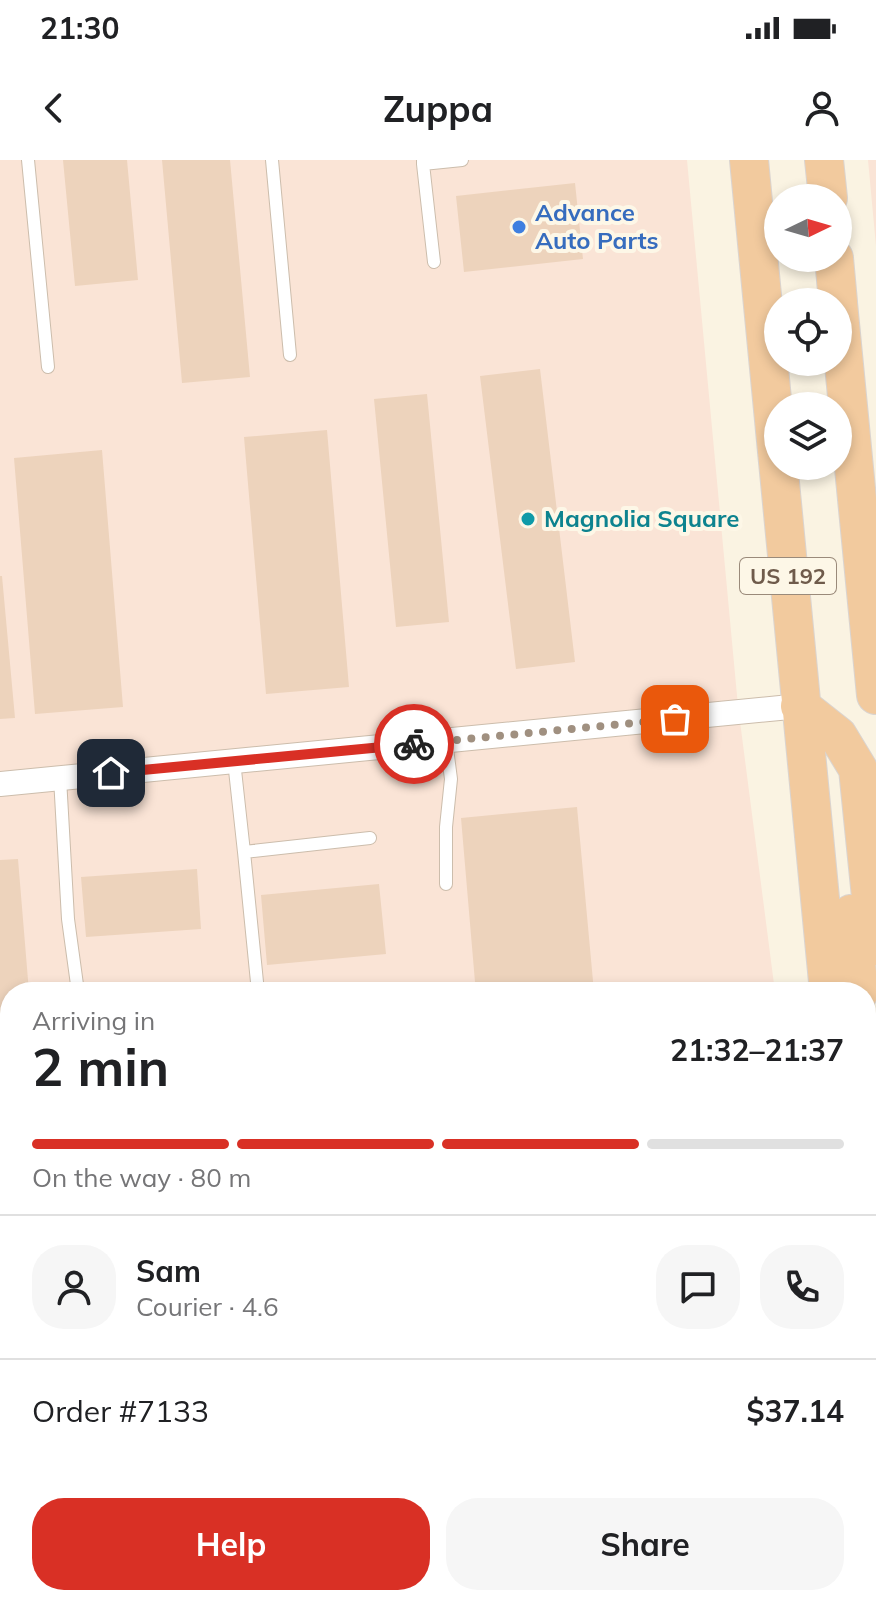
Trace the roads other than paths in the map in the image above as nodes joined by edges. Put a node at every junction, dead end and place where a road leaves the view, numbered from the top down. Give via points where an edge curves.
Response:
1 (28, 160) edge
2 (272, 160) edge
3 (462, 160) edge
4 (749, 160) edge
5 (824, 160) edge
6 (423, 162) edge
7 (827, 184) edge
8 (434, 262) dead end
9 (290, 355) dead end
10 (48, 367) dead end
11 (845, 376) edge
12 (876, 695) edge
13 (800, 706) junction
14 (446, 741) junction
15 (234, 761) junction
16 (60, 778) junction
17 (0, 784) edge
18 (370, 838) dead end
19 (244, 852) junction
20 (818, 882) junction
21 (446, 884) dead end
22 (876, 946) edge
23 (77, 982) edge
24 (257, 982) edge
25 (828, 982) edge
26 (858, 982) edge

1 - 10 lane
2 - 9 lane
3 - 6 lane
4 - 13 highway, US 192
5 - 7 highway
6 - 8 lane
11 - 12 highway, US 192
13 - 14 street
13 - 20 highway, US 192
13 - 22 highway via 838,736 858,769
14 - 15 street
14 - 21 lane via 451,779
15 - 16 street
15 - 19 lane
16 - 17 street
16 - 23 lane
18 - 19 lane
19 - 24 lane
20 - 25 highway, US 192
20 - 26 highway via 851,911

